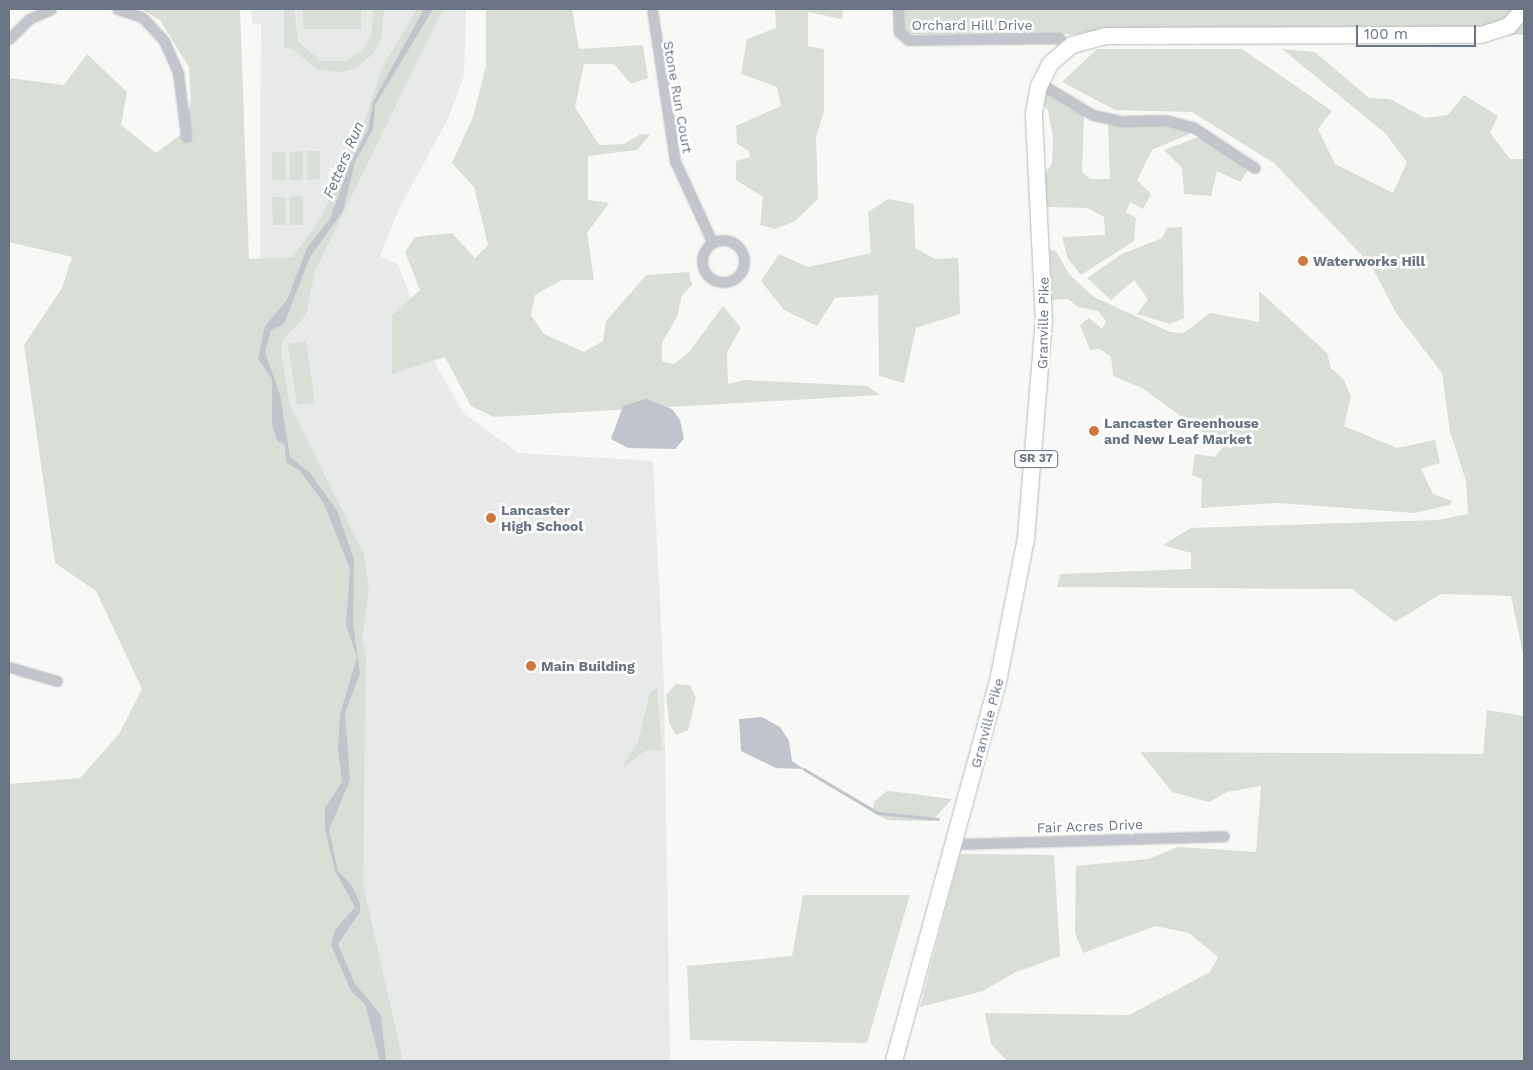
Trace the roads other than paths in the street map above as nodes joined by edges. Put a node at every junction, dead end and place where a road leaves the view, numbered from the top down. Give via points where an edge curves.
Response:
1 (51, 9) edge
2 (117, 9) edge
3 (652, 9) edge
4 (898, 9) edge
5 (1524, 9) edge
6 (9, 39) edge
7 (1067, 48) junction
8 (1040, 83) junction
9 (186, 136) dead end
10 (1255, 168) dead end
11 (712, 242) junction
12 (9, 667) edge
13 (57, 681) dead end
14 (1224, 836) dead end
15 (956, 844) junction
16 (894, 1061) edge

1 - 6 street via 29,20
2 - 9 street via 142,17 164,42 178,73
3 - 11 street, Stone Run Court via 675,161
4 - 7 street, Orchard Hill Drive via 899,32 908,40 1059,38
5 - 7 highway, Granville Pike / SR 37 via 1509,26 1481,36 1106,36
7 - 8 highway, Granville Pike / SR 37 via 1050,64
8 - 10 street via 1093,115 1122,121 1166,120 1193,127
8 - 15 highway, Granville Pike / SR 37 via 1034,113 1044,321 1036,460 1008,640
11 - 11 street via 702,255 704,272 717,282 734,280 744,267 742,250 729,240
12 - 13 street
14 - 15 street, Fair Acres Drive
15 - 16 highway, Granville Pike / SR 37

